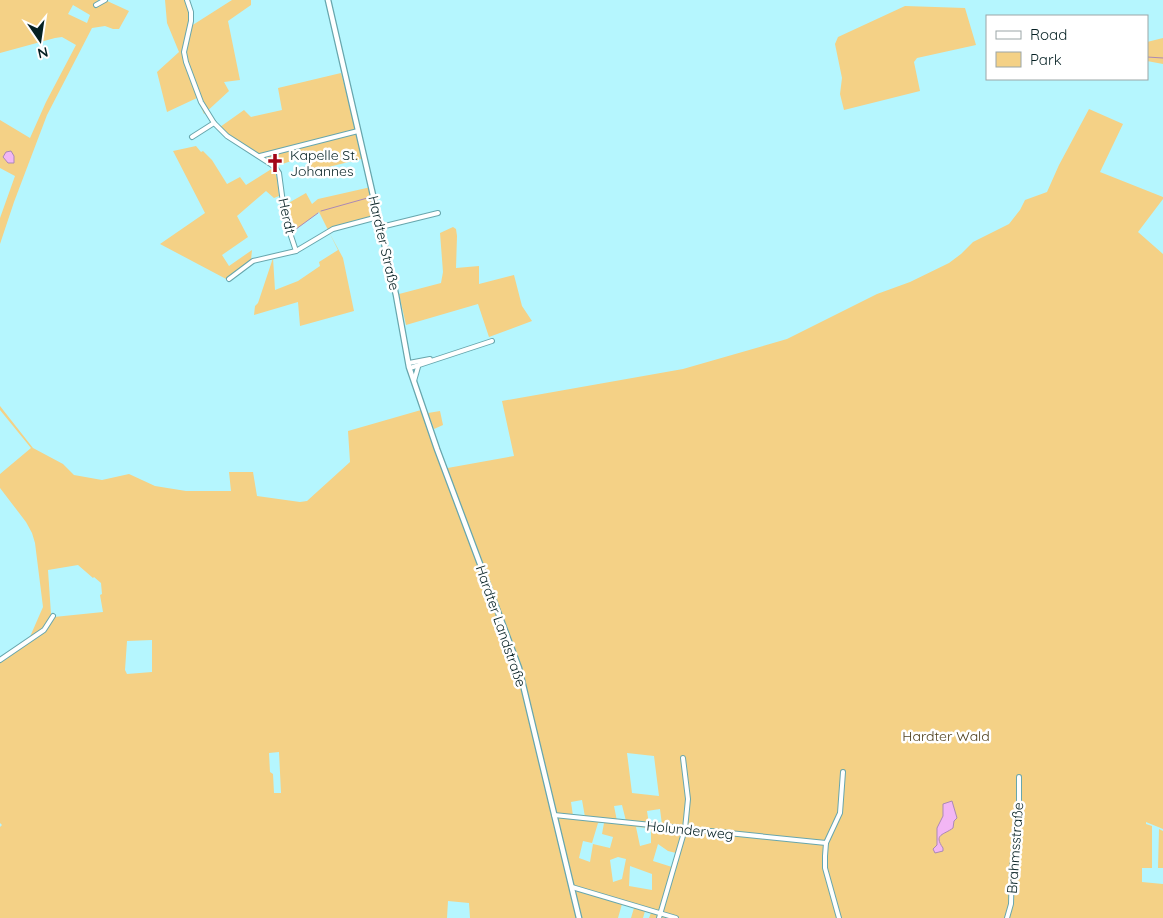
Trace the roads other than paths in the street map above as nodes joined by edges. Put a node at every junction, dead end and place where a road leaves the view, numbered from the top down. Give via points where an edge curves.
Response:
1 (105, 0) edge
2 (187, 0) edge
3 (328, 0) edge
4 (96, 4) dead end
5 (214, 123) junction
6 (358, 132) junction
7 (192, 137) dead end
8 (260, 156) junction
9 (438, 213) dead end
10 (378, 217) junction
11 (381, 227) junction
12 (296, 251) junction
13 (229, 278) dead end
14 (492, 341) dead end
15 (438, 358) junction
16 (409, 366) junction
17 (418, 366) junction
18 (414, 381) junction
19 (428, 426) joint
20 (54, 616) dead end
21 (0, 660) edge
22 (683, 758) dead end
23 (842, 772) dead end
24 (1019, 777) dead end
25 (554, 815) junction
26 (685, 829) junction
27 (826, 843) junction
28 (572, 888) junction
29 (659, 916) edge
30 (579, 918) edge
31 (676, 918) edge
32 (839, 918) edge
33 (1006, 918) edge

1 - 4 street
2 - 5 street, Herdt via 191,21 184,52 186,62
3 - 6 main road, Hardter Straße
5 - 7 street
5 - 8 street, Herdt via 227,136
6 - 8 street
6 - 10 main road, Hardter Straße
8 - 12 street, Herdt via 279,173 286,218
9 - 11 street
10 - 11 main road, Hardter Straße
10 - 12 street, Herdt via 333,229
11 - 16 main road, Hardter Straße
12 - 13 street, Herdt via 254,261
14 - 15 street
15 - 16 street
15 - 17 street
16 - 17 street
16 - 18 main road, Hardter Straße
17 - 18 street
18 - 19 main road, Hardter Straße
19 - 25 main road, Hardter Landstraße via 516,661
20 - 21 street via 44,630
22 - 26 street via 688,798
23 - 27 street via 840,813
24 - 33 street, Brahmsstraße via 1011,904
25 - 26 street, Holunderweg
25 - 28 main road, Hardter Landstraße
26 - 27 street, Holunderweg
26 - 29 street
27 - 32 street via 825,868
28 - 29 street
28 - 30 main road, Hardter Landstraße
29 - 31 street

